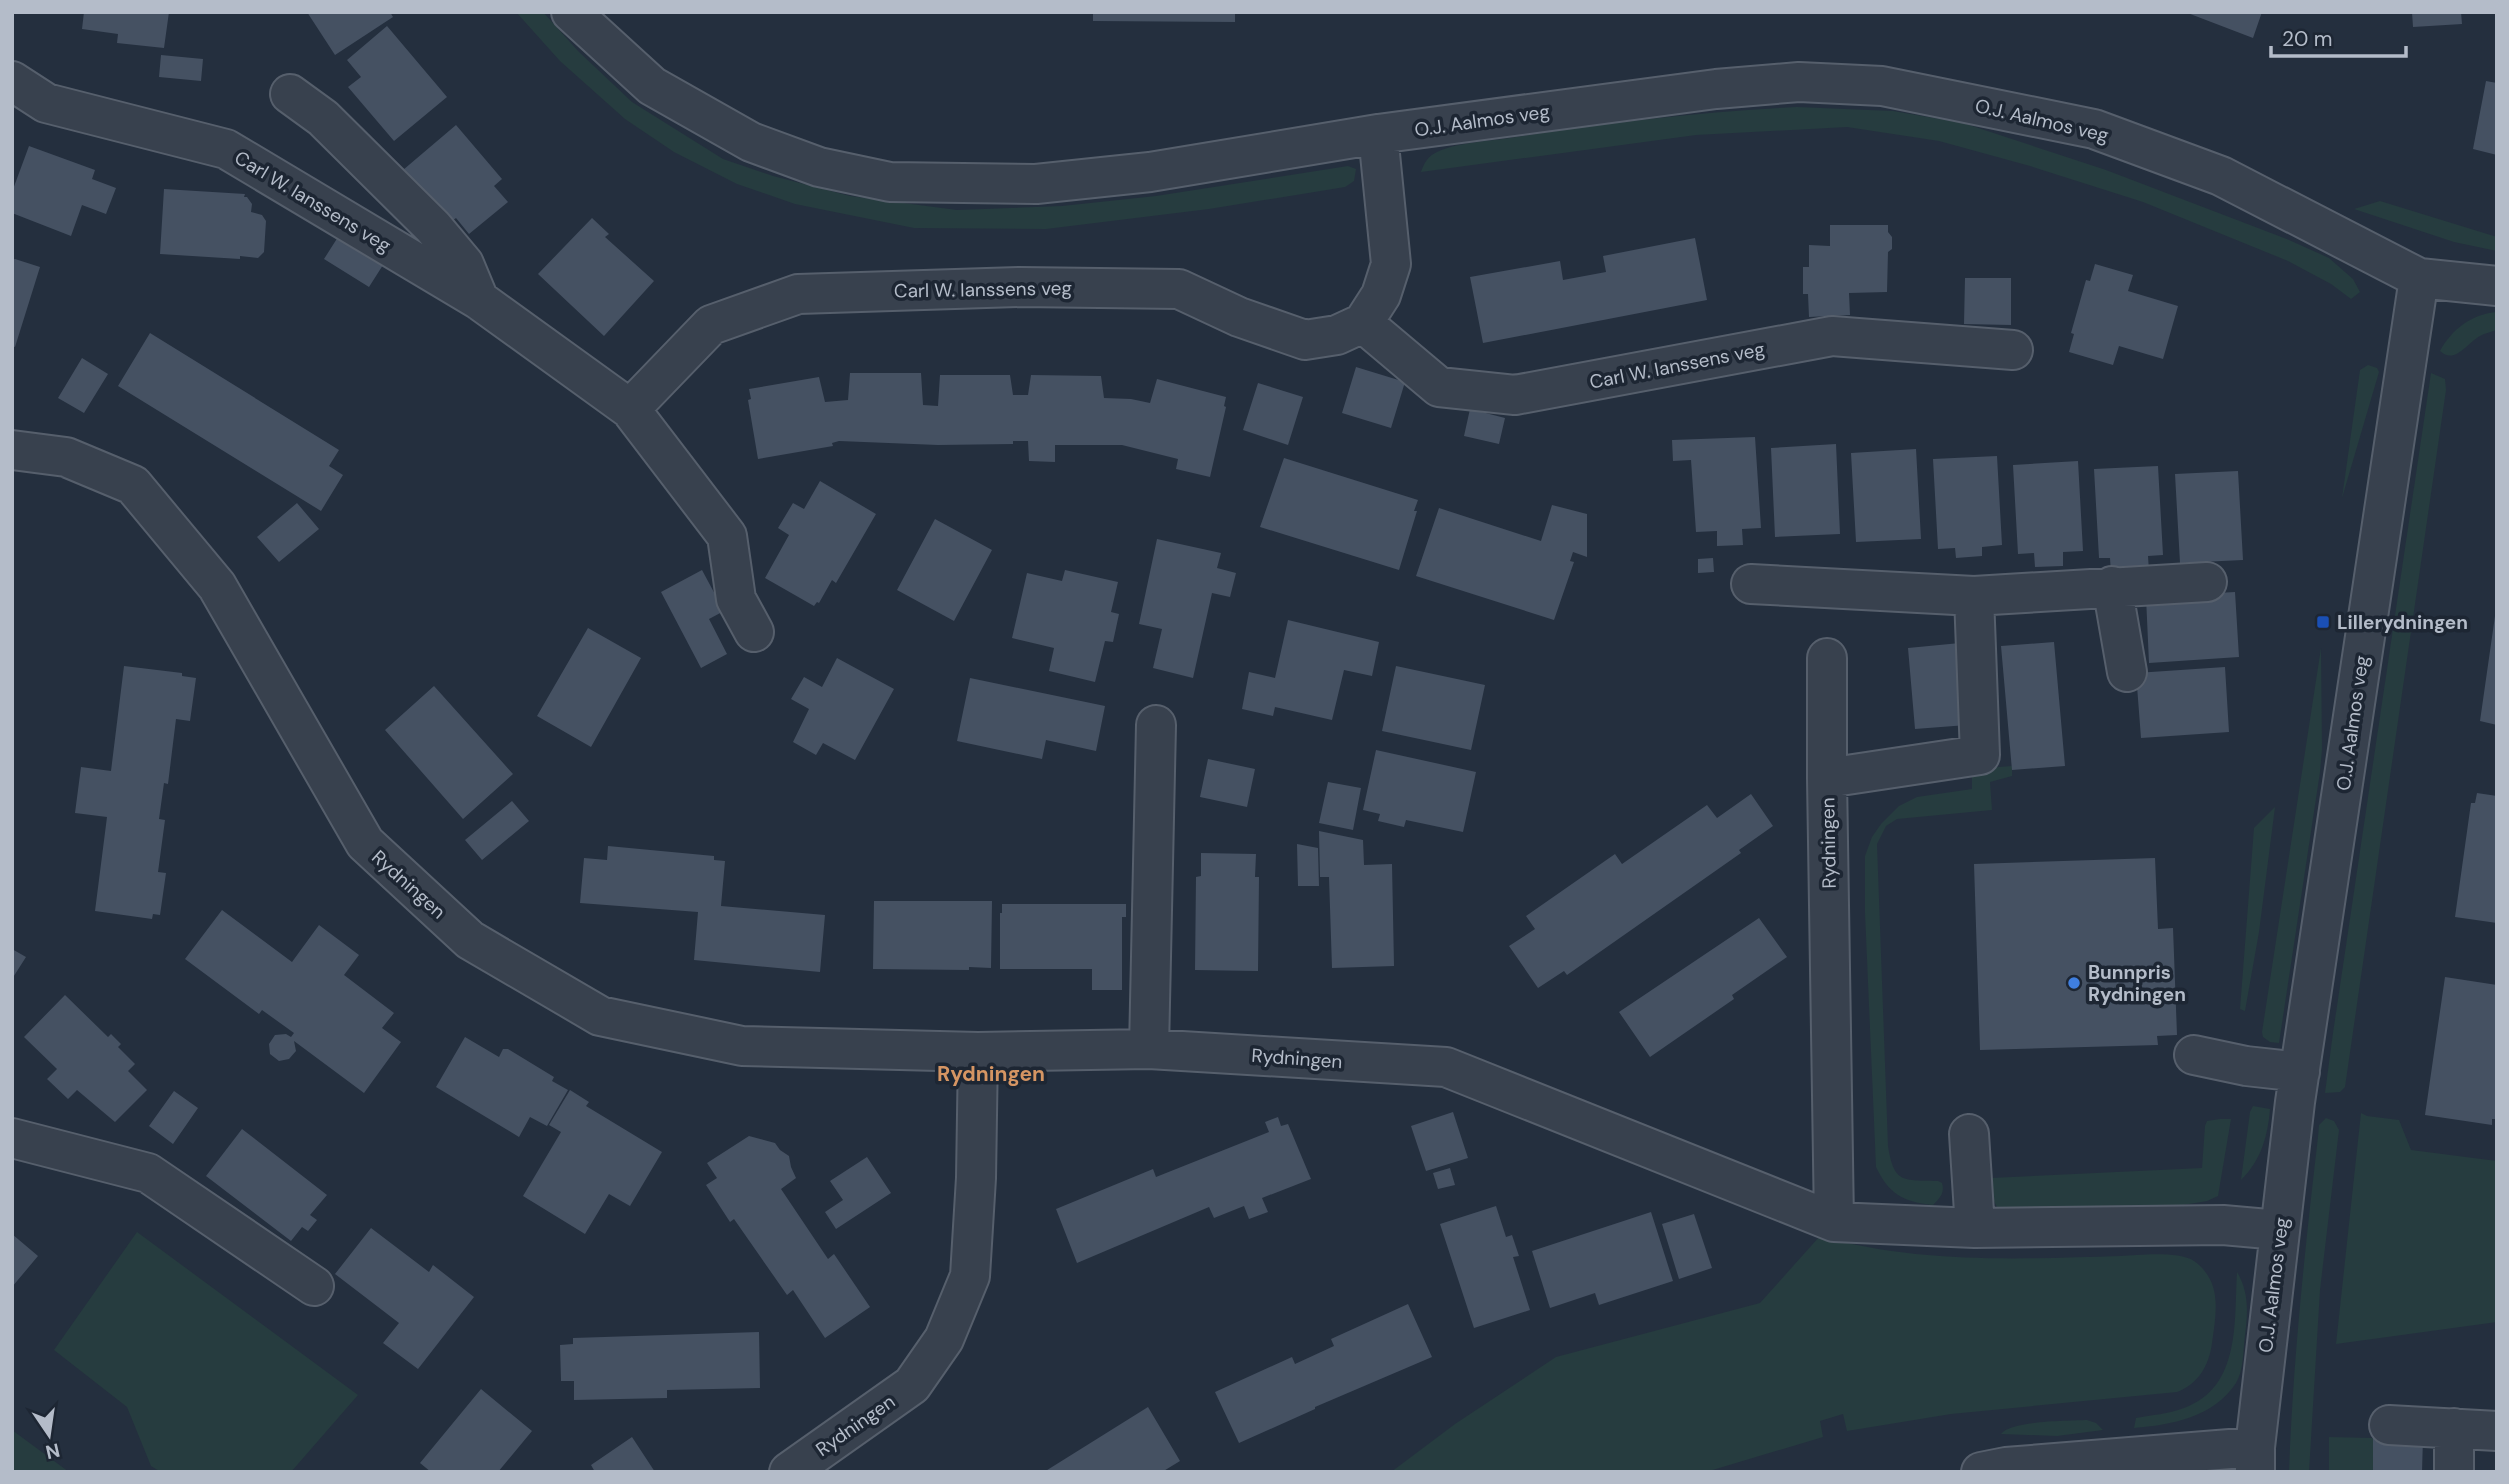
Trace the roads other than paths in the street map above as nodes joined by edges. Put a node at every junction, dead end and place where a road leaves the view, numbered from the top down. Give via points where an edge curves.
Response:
1 (571, 12) edge
2 (14, 87) edge
3 (290, 94) dead end
4 (1378, 134) junction
5 (2419, 278) junction
6 (2497, 286) edge
7 (479, 300) junction
8 (1363, 323) junction
9 (2013, 350) dead end
10 (630, 409) junction
11 (12, 450) edge
12 (2207, 582) dead end
13 (1751, 584) dead end
14 (2112, 586) junction
15 (1974, 596) junction
16 (754, 632) dead end
17 (1826, 658) dead end
18 (2127, 673) dead end
19 (1156, 725) dead end
20 (1827, 778) junction
21 (1149, 1049) junction
22 (978, 1052) junction
23 (2194, 1055) dead end
24 (2300, 1072) junction
25 (1969, 1134) dead end
26 (12, 1138) edge
27 (1835, 1222) junction
28 (1975, 1228) junction
29 (2279, 1230) junction
30 (314, 1286) dead end
31 (2389, 1425) dead end
32 (2454, 1428) junction
33 (2497, 1431) edge
34 (2255, 1459) edge
35 (789, 1472) edge
36 (1981, 1472) edge
37 (2454, 1472) edge

1 - 4 street, O.J. Aalmos veg via 652,86 751,142 819,167 890,182 1036,184 1150,173
2 - 7 street, Carl W. Ianssens veg via 46,103 226,149
3 - 7 street via 323,118 433,227 464,264
4 - 5 street, O.J. Aalmos veg via 1716,89 1799,82 1882,86 2094,129 2221,176
4 - 8 street via 1391,264 1381,295
5 - 6 street
5 - 24 street, O.J. Aalmos veg
7 - 10 street, Carl W. Ianssens veg
8 - 9 street, Carl W. Ianssens veg via 1439,387 1515,395 1832,336
8 - 10 street, Carl W. Ianssens veg via 1337,335 1305,340 1179,289 1020,287 798,294 711,325
10 - 16 street, Carl W. Ianssens veg via 727,536 736,599
11 - 22 street, Rydningen via 66,457 133,485 217,586 365,844 470,940 600,1016 742,1046
12 - 14 street
13 - 15 street
14 - 15 street
14 - 18 street
15 - 20 street, Rydningen via 1980,755
17 - 20 street
19 - 21 street
20 - 27 street, Rydningen
21 - 22 street, Rydningen
21 - 27 street, Rydningen via 1446,1067
22 - 35 street, Rydningen via 970,1276 944,1339 912,1385
23 - 24 street
24 - 29 street, O.J. Aalmos veg
25 - 28 street
26 - 30 street via 148,1173
27 - 28 street, Rydningen
28 - 29 street, Rydningen via 2222,1225
29 - 34 street, O.J. Aalmos veg
31 - 32 street
32 - 33 street
32 - 37 street
34 - 36 street via 2006,1467

